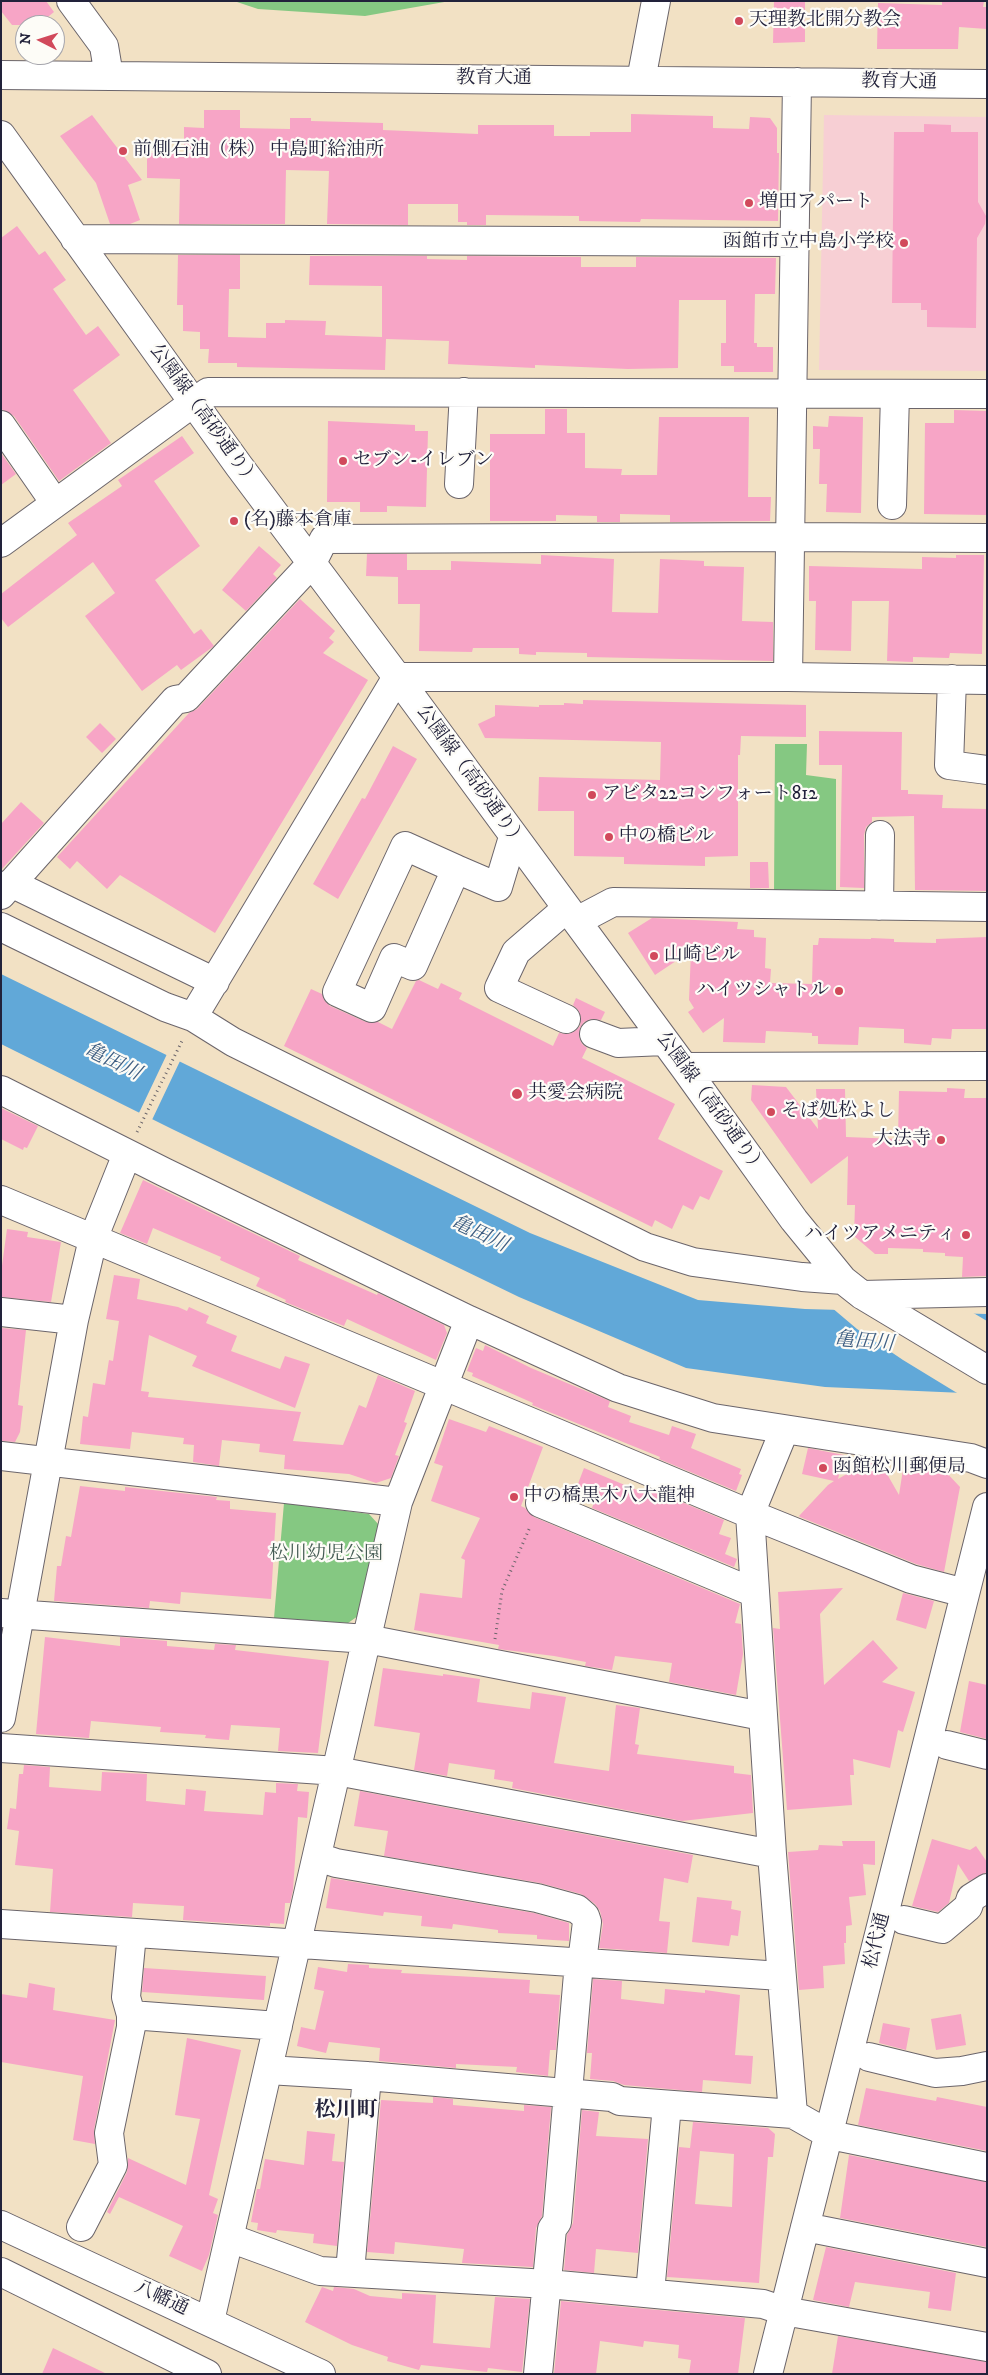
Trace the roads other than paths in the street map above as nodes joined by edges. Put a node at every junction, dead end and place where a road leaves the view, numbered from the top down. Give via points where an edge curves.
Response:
1 (71, 1) edge
2 (656, 1) edge
3 (1, 75) edge
4 (109, 76) junction
5 (641, 80) junction
6 (797, 82) junction
7 (987, 84) edge
8 (1, 135) edge
9 (75, 239) junction
10 (794, 242) junction
11 (464, 392) junction
12 (792, 392) junction
13 (895, 394) junction
14 (987, 394) edge
15 (193, 404) junction
16 (1, 425) edge
17 (459, 484) dead end
18 (55, 503) junction
19 (892, 505) dead end
20 (790, 537) junction
21 (987, 538) edge
22 (1, 543) edge
23 (312, 563) junction
24 (397, 677) junction
25 (788, 677) junction
26 (952, 680) junction
27 (987, 680) edge
28 (987, 770) edge
29 (880, 835) dead end
30 (513, 837) junction
31 (456, 869) junction
32 (6, 889) edge
33 (880, 906) junction
34 (987, 908) edge
35 (572, 914) junction
36 (1, 927) edge
37 (215, 982) junction
38 (566, 1019) dead end
39 (190, 1024) junction
40 (594, 1034) dead end
41 (664, 1041) junction
42 (987, 1066) edge
43 (684, 1067) junction
44 (1, 1090) edge
45 (132, 1143) junction
46 (1, 1200) edge
47 (93, 1239) junction
48 (987, 1292) edge
49 (863, 1294) junction
50 (1, 1312) edge
51 (74, 1320) junction
52 (469, 1320) junction
53 (987, 1370) edge
54 (442, 1384) junction
55 (784, 1431) junction
56 (1, 1456) edge
57 (48, 1461) junction
58 (987, 1464) edge
59 (398, 1502) junction
60 (540, 1503) road end
61 (750, 1514) junction
62 (985, 1519) edge
63 (755, 1593) junction
64 (964, 1593) junction
65 (11, 1614) edge
66 (367, 1639) junction
67 (762, 1716) junction
68 (1, 1718) edge
69 (946, 1745) dead end
70 (1, 1748) edge
71 (987, 1755) edge
72 (337, 1771) junction
73 (772, 1854) junction
74 (318, 1857) junction
75 (987, 1888) edge
76 (904, 1920) dead end
77 (1, 1924) edge
78 (132, 1934) junction
79 (298, 1945) junction
80 (580, 1962) junction
81 (781, 1976) junction
82 (131, 2015) junction
83 (278, 2026) junction
84 (869, 2057) dead end
85 (987, 2066) edge
86 (268, 2070) junction
87 (367, 2076) junction
88 (568, 2093) junction
89 (667, 2105) junction
90 (793, 2114) junction
91 (830, 2135) junction
92 (987, 2167) edge
93 (1, 2224) edge
94 (82, 2227) dead end
95 (806, 2228) junction
96 (230, 2238) junction
97 (987, 2263) edge
98 (1, 2272) edge
99 (350, 2272) junction
100 (548, 2284) junction
101 (650, 2292) junction
102 (784, 2311) junction
103 (210, 2321) junction
104 (987, 2347) edge
105 (179, 2368) edge
106 (207, 2374) edge
107 (321, 2374) edge
108 (538, 2374) edge
109 (768, 2374) edge

1 - 4 street via 104,46
2 - 5 street
3 - 4 street, 教育大通
4 - 5 street, 教育大通
5 - 6 street, 教育大通
6 - 7 street, 教育大通
6 - 10 street
8 - 9 street, 公園線（高砂通り）
9 - 10 street
9 - 15 street, 公園線（高砂通り）
10 - 12 street
11 - 12 street
11 - 15 street via 208,392
11 - 17 street
12 - 13 street
12 - 20 street
13 - 14 street
13 - 19 street
15 - 18 street
15 - 23 street, 公園線（高砂通り）
16 - 18 street
18 - 22 street
20 - 21 street
20 - 23 street via 324,539
20 - 25 street
23 - 24 street, 公園線（高砂通り）
23 - 32 street via 186,698 175,700
24 - 25 street
24 - 30 street, 公園線（高砂通り）
24 - 37 street
25 - 26 street
26 - 27 street
26 - 28 street via 949,766
29 - 33 street
30 - 31 street via 498,887
30 - 35 street, 公園線（高砂通り）
31 - 31 street via 406,846 337,992 372,1008 394,958 413,966
32 - 37 street
33 - 34 street
33 - 35 street via 613,902
35 - 38 street via 516,952 499,988
35 - 41 street, 公園線（高砂通り）
36 - 39 street via 165,1007
37 - 39 street
39 - 49 street via 233,1042 645,1247 693,1262 802,1277
40 - 41 street via 618,1043
41 - 43 street, 公園線（高砂通り）
42 - 43 street
43 - 49 street, 公園線（高砂通り） via 794,1220
44 - 45 street
45 - 47 street
45 - 52 street
46 - 47 street
47 - 51 street
47 - 54 street
48 - 49 street
49 - 53 street, 公園線（高砂通り）
50 - 51 street
51 - 57 street
52 - 54 street
52 - 55 street via 618,1388 714,1418
54 - 59 street
54 - 61 street
55 - 58 street via 971,1458
55 - 61 street
56 - 57 street
57 - 59 street
57 - 65 street
59 - 66 street
60 - 63 street
61 - 63 street
61 - 64 street via 911,1579
62 - 64 street, 松代通
63 - 67 street
64 - 91 street, 松代通
65 - 66 street
65 - 68 street
66 - 67 street
66 - 72 street
67 - 73 street
69 - 71 street
70 - 72 street
72 - 73 street
72 - 74 street
73 - 81 street
74 - 79 street
74 - 80 street via 336,1864 537,1898 577,1909 587,1922
75 - 76 street via 971,1898 968,1907 942,1929
77 - 78 street
78 - 79 street
78 - 82 street via 126,1997
79 - 80 street
79 - 83 street
80 - 81 street
80 - 88 street
81 - 90 street
82 - 83 street
82 - 94 street via 109,2133 113,2165
83 - 86 street
84 - 85 street via 935,2073
86 - 87 street
86 - 96 street
87 - 88 street
87 - 99 street
88 - 89 street
88 - 100 street
89 - 90 street
89 - 101 street
90 - 91 street
91 - 92 street
91 - 95 street, 松代通
93 - 103 street, 八幡通
95 - 97 street
95 - 102 street, 松代通
96 - 99 street via 320,2271
96 - 103 street
98 - 105 street
99 - 100 street
100 - 101 street
100 - 108 street
101 - 102 street via 764,2304
102 - 104 street
102 - 109 street, 松代通
103 - 107 street, 八幡通
105 - 106 street

